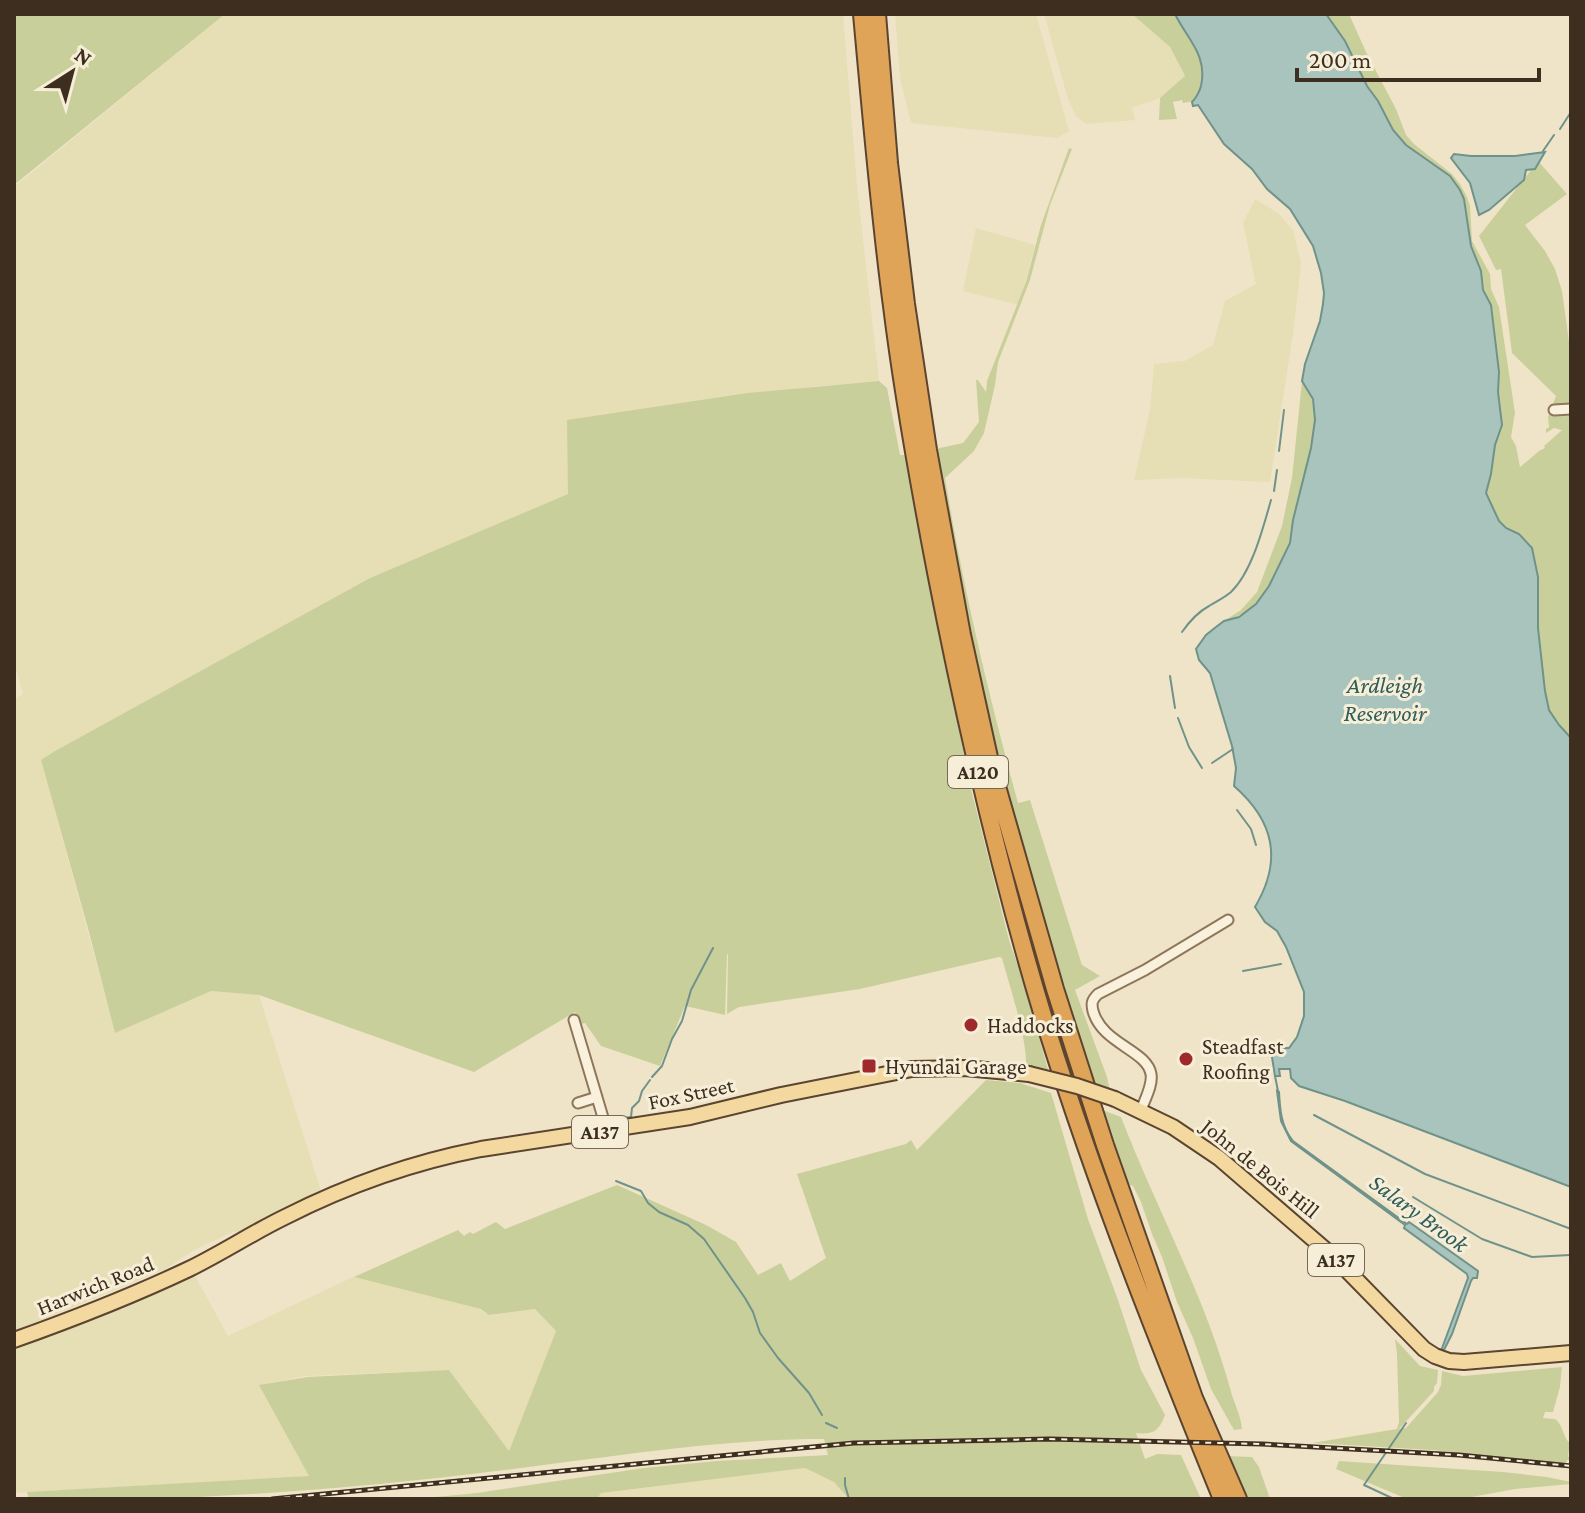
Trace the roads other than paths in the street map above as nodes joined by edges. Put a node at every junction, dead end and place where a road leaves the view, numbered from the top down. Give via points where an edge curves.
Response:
1 (862, 14) edge
2 (877, 14) edge
3 (1571, 409) edge
4 (1554, 410) dead end
5 (1228, 920) dead end
6 (574, 1020) dead end
7 (1077, 1086) joint
8 (597, 1097) junction
9 (578, 1103) dead end
10 (1141, 1110) junction
11 (605, 1124) junction
12 (192, 1268) joint
13 (14, 1340) edge
14 (1571, 1353) edge
15 (1222, 1499) edge
16 (1238, 1499) edge

1 - 15 highway, A120 via 905,401 977,767 1047,1028 1089,1155
2 - 16 highway, A120 via 891,179 928,450 990,762 1105,1145 1194,1398
3 - 4 street
5 - 10 street via 1093,999 1104,1032 1151,1072
6 - 8 street
7 - 10 main road, John de Bois Hill / A137, bridge
7 - 11 main road, Fox Street / A137, bridge via 1029,1074 912,1069 690,1117
8 - 9 street
8 - 11 street
10 - 14 main road, John de Bois Hill / A137 via 1232,1168 1435,1356 1464,1362
11 - 12 main road, Fox Street / A137 via 467,1152 352,1187
12 - 13 main road, Harwich Road / A137

